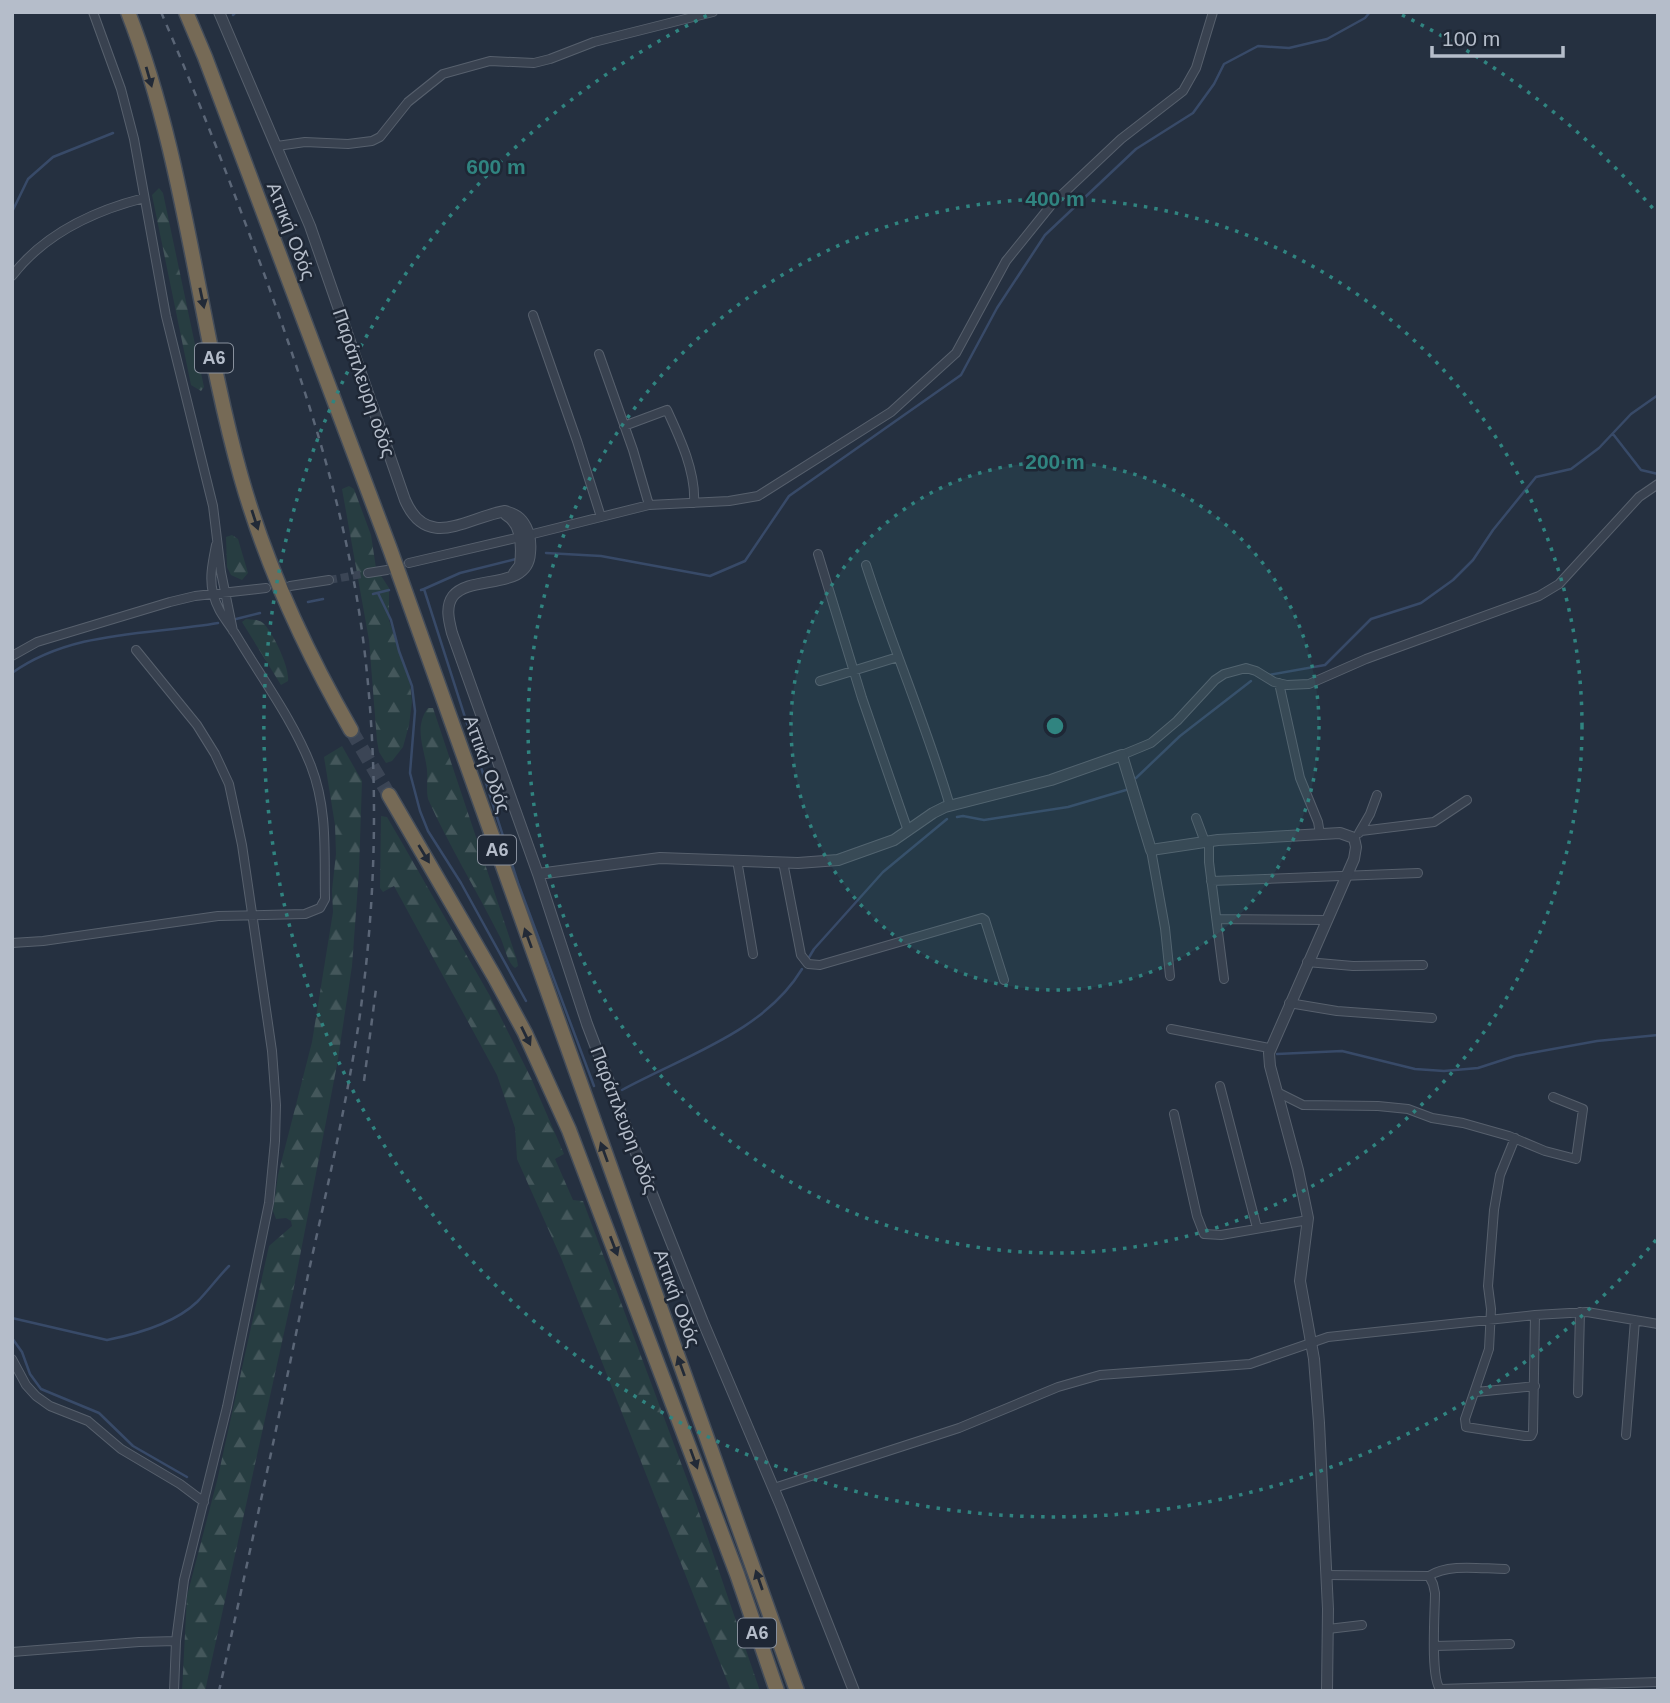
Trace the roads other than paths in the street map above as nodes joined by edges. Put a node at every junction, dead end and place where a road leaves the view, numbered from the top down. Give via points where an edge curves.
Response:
1 (93, 12) edge
2 (128, 12) edge
3 (186, 12) edge
4 (219, 12) edge
5 (713, 12) edge
6 (1213, 12) edge
7 (276, 146) junction
8 (144, 198) junction
9 (12, 276) edge
10 (533, 315) dead end
11 (599, 354) dead end
12 (624, 426) junction
13 (1658, 484) edge
14 (694, 503) junction
15 (649, 505) junction
16 (601, 517) junction
17 (524, 536) junction
18 (216, 545) junction
19 (818, 554) dead end
20 (409, 563) dead end
21 (866, 565) dead end
22 (387, 569) dead end
23 (368, 573) tunnel mouth
24 (330, 580) tunnel mouth
25 (290, 586) dead end
26 (266, 589) dead end
27 (213, 593) junction
28 (225, 593) junction
29 (233, 631) junction
30 (136, 650) dead end
31 (12, 656) edge
32 (898, 657) junction
33 (853, 671) junction
34 (820, 681) dead end
35 (1279, 683) junction
36 (351, 730) tunnel mouth
37 (1122, 755) junction
38 (389, 795) tunnel mouth
39 (1377, 795) dead end
40 (1467, 800) dead end
41 (950, 806) junction
42 (1196, 818) dead end
43 (908, 831) junction
44 (1320, 834) junction
45 (1357, 834) junction
46 (1207, 841) junction
47 (1151, 850) junction
48 (737, 860) junction
49 (783, 862) junction
50 (1418, 873) dead end
51 (538, 874) junction
52 (1346, 876) junction
53 (1211, 881) junction
54 (252, 914) junction
55 (1217, 919) junction
56 (1326, 920) junction
57 (12, 943) edge
58 (753, 954) dead end
59 (1307, 962) junction
60 (1423, 965) dead end
61 (1170, 976) dead end
62 (1224, 978) dead end
63 (1003, 980) dead end
64 (1289, 1003) junction
65 (1433, 1018) dead end
66 (1171, 1029) dead end
67 (1269, 1048) junction
68 (1220, 1086) dead end
69 (1277, 1092) junction
70 (1553, 1097) dead end
71 (1174, 1114) dead end
72 (1515, 1139) junction
73 (1308, 1220) junction
74 (1257, 1228) junction
75 (1580, 1312) junction
76 (1535, 1315) junction
77 (1490, 1320) junction
78 (1635, 1320) junction
79 (1477, 1321) junction
80 (1658, 1324) edge
81 (1490, 1335) junction
82 (1310, 1344) junction
83 (12, 1359) edge
84 (1535, 1386) junction
85 (1476, 1392) junction
86 (1578, 1393) dead end
87 (1626, 1435) dead end
88 (774, 1488) junction
89 (204, 1502) junction
90 (1505, 1569) dead end
91 (1326, 1575) junction
92 (1429, 1576) junction
93 (1362, 1625) dead end
94 (1328, 1629) junction
95 (176, 1641) junction
96 (1510, 1644) dead end
97 (1435, 1646) junction
98 (12, 1652) edge
99 (1658, 1682) edge
100 (1574, 1688) edge
101 (174, 1691) edge
102 (777, 1691) edge
103 (797, 1691) edge
104 (854, 1691) edge
105 (1327, 1691) edge

1 - 8 street via 121,89
2 -> 36 highway, Α6 via 170,152 247,496 295,622
103 -> 3 highway, Αττική Οδός / Α6 via 390,549
4 - 7 street, Παράπλευρη οδός
5 - 7 street via 594,42 550,60 490,61 443,74 408,102 372,141
6 - 14 street via 1196,68 1183,91 1112,147 1027,233 946,364 882,419 769,490 750,498
7 - 17 street, Παράπλευρη οδός via 310,226 412,515 422,525 440,529 495,513 511,518
8 - 9 street via 79,221 32,253
8 - 18 street via 166,316 213,506
10 - 16 street
11 - 12 street
12 - 14 street via 667,410 690,470
12 - 15 street
13 - 35 street via 1639,497 1559,584 1539,596 1366,659 1322,680
14 - 15 street
15 - 16 street
16 - 17 street
17 - 20 street
17 - 51 street, Παράπλευρη οδός via 520,565 509,577 456,593 448,618
18 - 27 street
18 - 28 street
19 - 33 street
21 - 32 street
22 - 23 street
24 - 25 street
26 - 28 street
27 - 28 street
27 - 29 street
27 - 31 street via 78,628
28 - 29 street
29 - 54 street via 310,764 326,832 325,899 320,908 305,914
30 - 54 street via 197,725 229,784
32 - 33 street
32 - 41 street
33 - 34 street
33 - 43 street
35 - 37 street via 1246,668 1224,674 1151,743
35 - 44 street via 1300,778
37 - 41 street via 1051,780
37 - 47 street
38 -> 102 highway, Αττική Οδός / Α6 via 495,976 569,1130
39 - 45 street
40 - 45 street via 1434,822
41 - 43 street
42 - 46 street
43 - 49 street via 838,860
44 - 45 street
44 - 46 street
45 - 52 street
46 - 47 street
46 - 53 street
47 - 61 street
48 - 49 street
48 - 51 street via 641,859
48 - 58 street
49 - 63 street via 801,955 808,964 820,965 982,918
50 - 52 street
51 - 88 street, Παράπλευρη οδός via 587,1024 641,1166
52 - 53 street
52 - 56 street
53 - 55 street
54 - 57 street
54 - 89 street via 272,1051 275,1141 269,1203
55 - 56 street
55 - 62 street
56 - 59 street
59 - 60 street
59 - 64 street
64 - 65 street
64 - 67 street
66 - 67 street
67 - 69 street
68 - 74 street
69 - 72 street via 1303,1105 1408,1109
69 - 73 street
70 - 72 street via 1583,1109 1576,1159
71 - 74 street via 1204,1234
72 - 77 street via 1500,1175 1494,1210
73 - 74 street
73 - 82 street via 1300,1281
75 - 76 street
75 - 78 street
75 - 86 street
76 - 77 street
76 - 84 street
77 - 79 street
77 - 81 street
78 - 80 street
78 - 87 street
79 - 81 street
79 - 82 street via 1318,1339
81 - 85 street
82 - 88 street via 1250,1364 1092,1377 959,1428
82 - 91 street via 1319,1423
83 - 89 street via 36,1396 88,1421 121,1449
84 - 85 street
84 - 85 street via 1531,1436 1466,1427
88 - 104 street, Παράπλευρη οδός
89 - 95 street via 184,1580
90 - 92 street via 1450,1569
91 - 92 street
91 - 94 street
92 - 97 street via 1434,1593
93 - 94 street
94 - 105 street
95 - 98 street
95 - 101 street
96 - 97 street
97 - 100 street via 1435,1681 1440,1689
99 - 100 street

